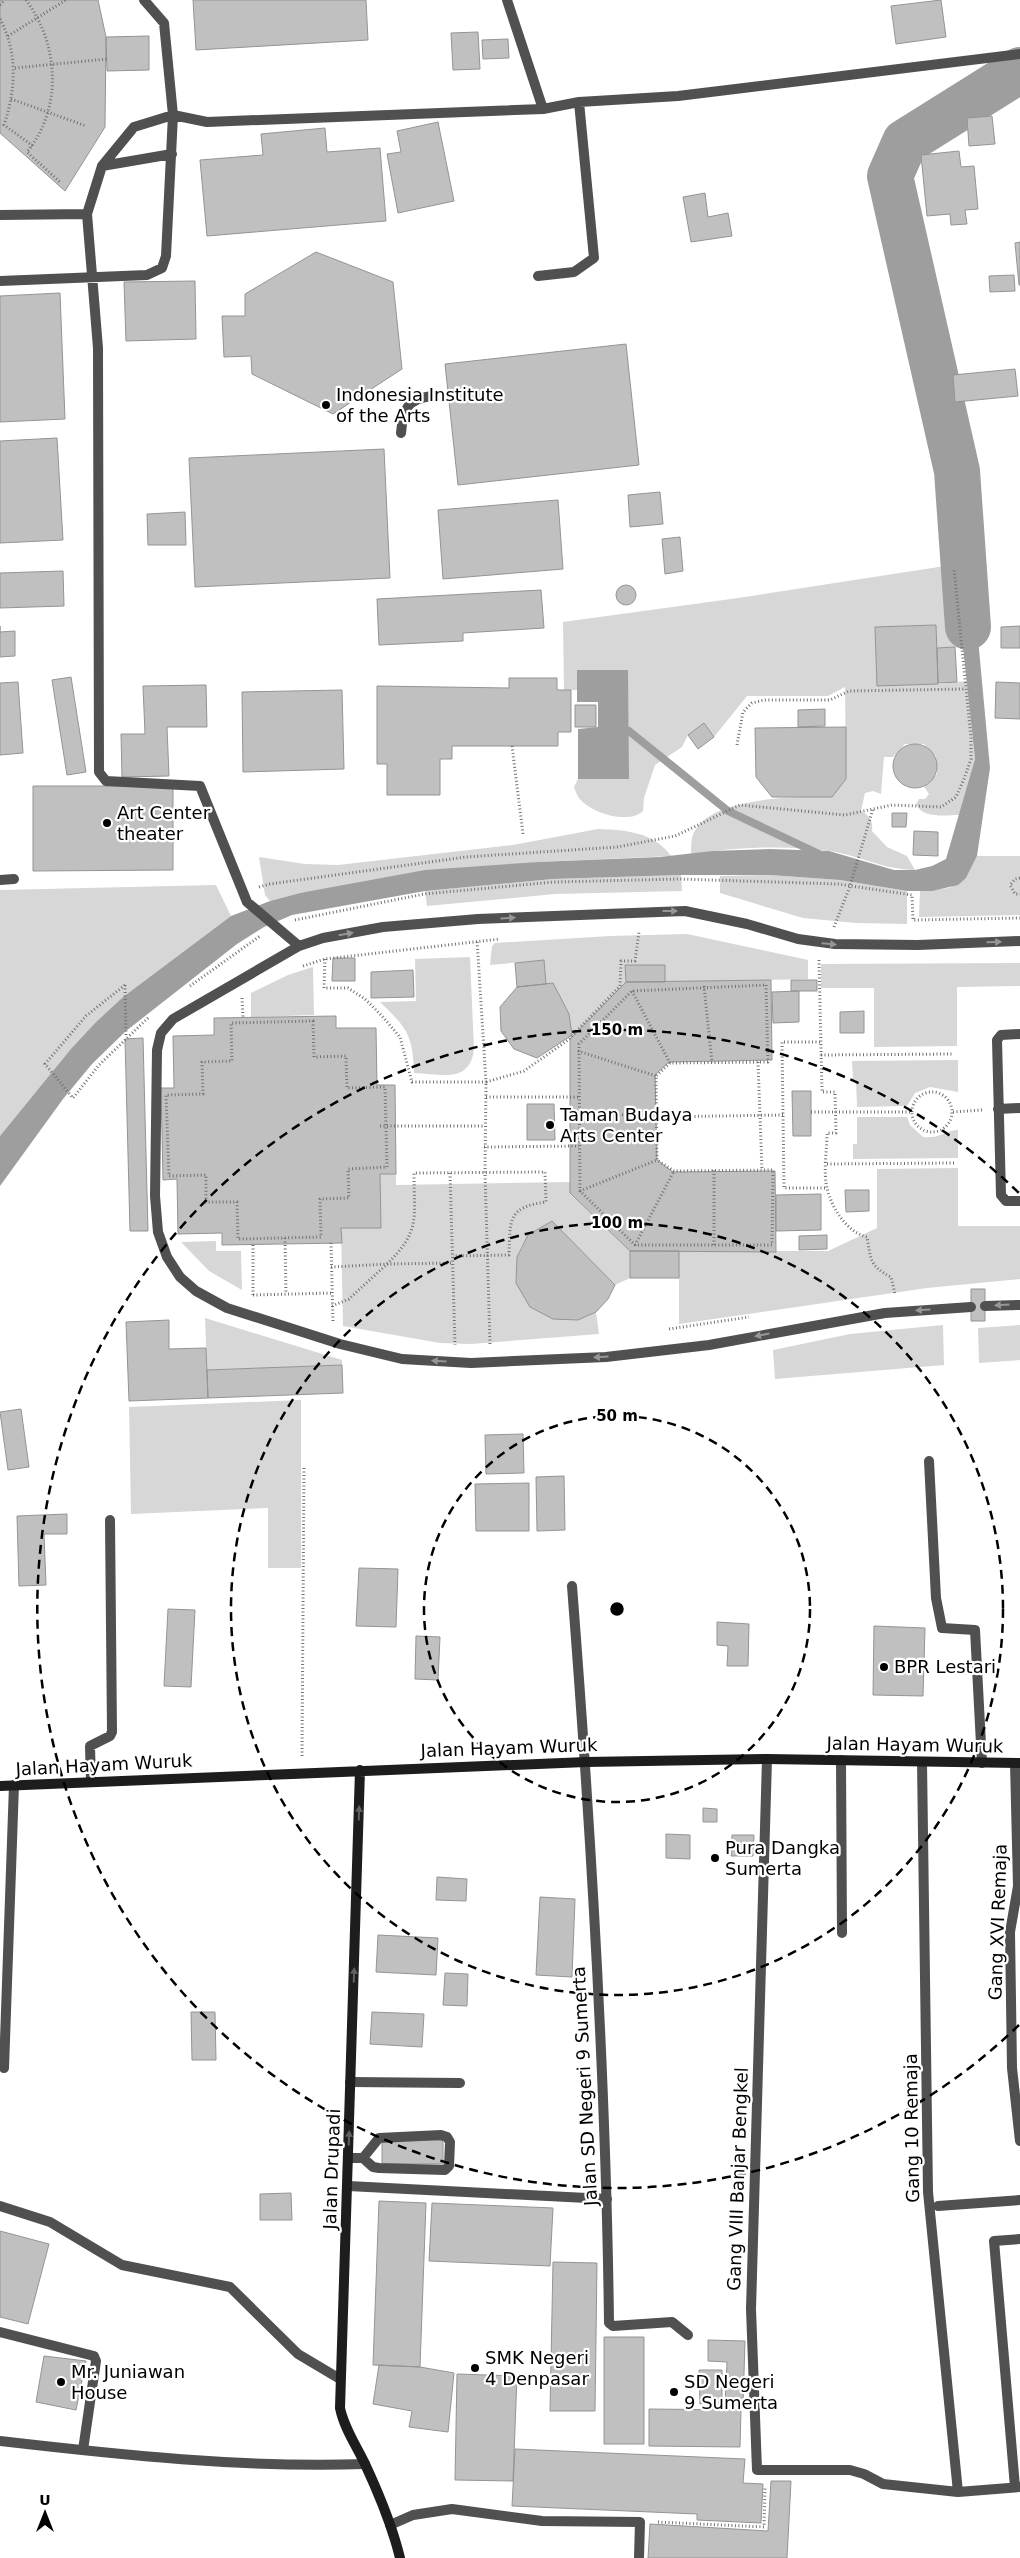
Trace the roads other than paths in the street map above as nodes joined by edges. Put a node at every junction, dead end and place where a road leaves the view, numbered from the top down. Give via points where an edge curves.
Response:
1 (144, 0) edge
2 (507, 0) edge
3 (1020, 54) edge
4 (579, 102) junction
5 (543, 109) junction
6 (173, 115) junction
7 (172, 154) junction
8 (102, 166) junction
9 (87, 214) junction
10 (0, 215) edge
11 (93, 275) junction
12 (538, 276) dead end
13 (0, 281) edge
14 (432, 396) dead end
15 (401, 433) dead end
16 (0, 880) edge
17 (14, 880) dead end
18 (1020, 941) edge
19 (299, 946) junction
20 (1020, 1034) edge
21 (1020, 1108) edge
22 (998, 1109) junction
23 (1020, 1201) edge
24 (1020, 1305) edge
25 (985, 1306) dead end
26 (971, 1307) dead end
27 (929, 1461) dead end
28 (110, 1520) dead end
29 (572, 1586) dead end
30 (767, 1759) junction
31 (841, 1760) junction
32 (586, 1762) junction
33 (922, 1762) junction
34 (982, 1763) junction
35 (1017, 1763) edge
36 (360, 1770) junction
37 (91, 1782) junction
38 (14, 1785) junction
39 (0, 1786) edge
40 (842, 1933) dead end
41 (4, 2068) dead end
42 (350, 2082) junction
43 (460, 2083) dead end
44 (1020, 2141) edge
45 (348, 2158) junction
46 (363, 2158) junction
47 (348, 2186) junction
48 (607, 2199) junction
49 (1020, 2200) edge
50 (0, 2206) edge
51 (938, 2206) dead end
52 (1020, 2239) edge
53 (0, 2332) edge
54 (688, 2335) dead end
55 (340, 2383) junction
56 (0, 2441) edge
57 (83, 2450) junction
58 (364, 2464) junction
59 (1017, 2487) edge
60 (958, 2492) junction
61 (390, 2525) junction
62 (400, 2558) edge
63 (639, 2558) edge

1 - 6 street via 164,23
2 - 5 street
3 - 4 street via 678,96
4 - 5 street
4 - 12 street via 594,258 574,272
5 - 6 street via 207,122
6 - 7 street
6 - 8 street via 134,127
7 - 8 street
7 - 11 street via 166,256 162,268 147,274
8 - 9 street
9 - 10 street
9 - 11 street
11 - 13 street
11 - 19 street via 98,348 99,772 106,781 200,786 245,897
14 - 15 street via 415,399 408,405 402,415
16 - 17 street
19 -> 18 street via 323,938 383,927 478,919 653,912 685,912 716,917 828,944
26 -> 19 street via 868,1315 709,1345 606,1357 471,1363 402,1359 340,1344 227,1308 196,1291 180,1277 167,1257 158,1232 155,1196 157,1050 161,1033 173,1019
20 - 22 street via 1001,1034 997,1040
21 - 22 street
22 - 23 street via 1000,1195 1006,1201
24 -> 25 street
27 - 34 street via 936,1598 942,1628 975,1630
28 - 37 street via 112,1732 90,1746
29 - 32 street, Jalan SD Negeri 9 Sumerta
30 - 31 main road, Jalan Hayam Wuruk
30 - 32 main road, Jalan Hayam Wuruk
30 - 60 street, Gang VIII Banjar Bengkel via 750,2309 756,2466 758,2471 850,2470 883,2484
31 - 33 main road, Jalan Hayam Wuruk
31 - 40 street
32 - 36 main road, Jalan Hayam Wuruk
32 - 48 street, Jalan SD Negeri 9 Sumerta
33 - 34 main road, Jalan Hayam Wuruk
33 - 60 street, Gang 10 Remaja via 928,2192
34 - 35 main road, Jalan Hayam Wuruk
35 - 44 street, Gang XVI Remaja via 1018,1886 1010,1952 1012,2068
36 - 37 main road, Jalan Hayam Wuruk
42 -> 36 main road, Jalan Drupadi
37 - 38 main road, Jalan Hayam Wuruk
38 - 39 main road, Jalan Hayam Wuruk
38 - 41 street
42 - 43 street
45 -> 42 main road, Jalan Drupadi
45 - 46 street
45 - 47 main road, Jalan Drupadi
46 - 46 street via 374,2142 384,2136 441,2135 450,2142 449,2166 445,2170 379,2168
47 - 48 street
47 - 55 main road, Jalan Drupadi
48 - 54 street, Jalan SD Negeri 9 Sumerta via 609,2323 613,2326 672,2322
49 - 51 street
50 - 55 street via 50,2222 122,2265 230,2287 298,2354
52 - 59 street via 994,2240
53 - 57 street via 94,2356 96,2362
55 - 58 main road, Jalan Drupadi via 342,2419
56 - 57 street
57 - 58 street via 203,2462 309,2466
58 - 61 main road, Jalan Drupadi
59 - 60 street
61 - 62 main road, Jalan Drupadi
61 - 63 street via 420,2514 452,2509 542,2521 640,2522

